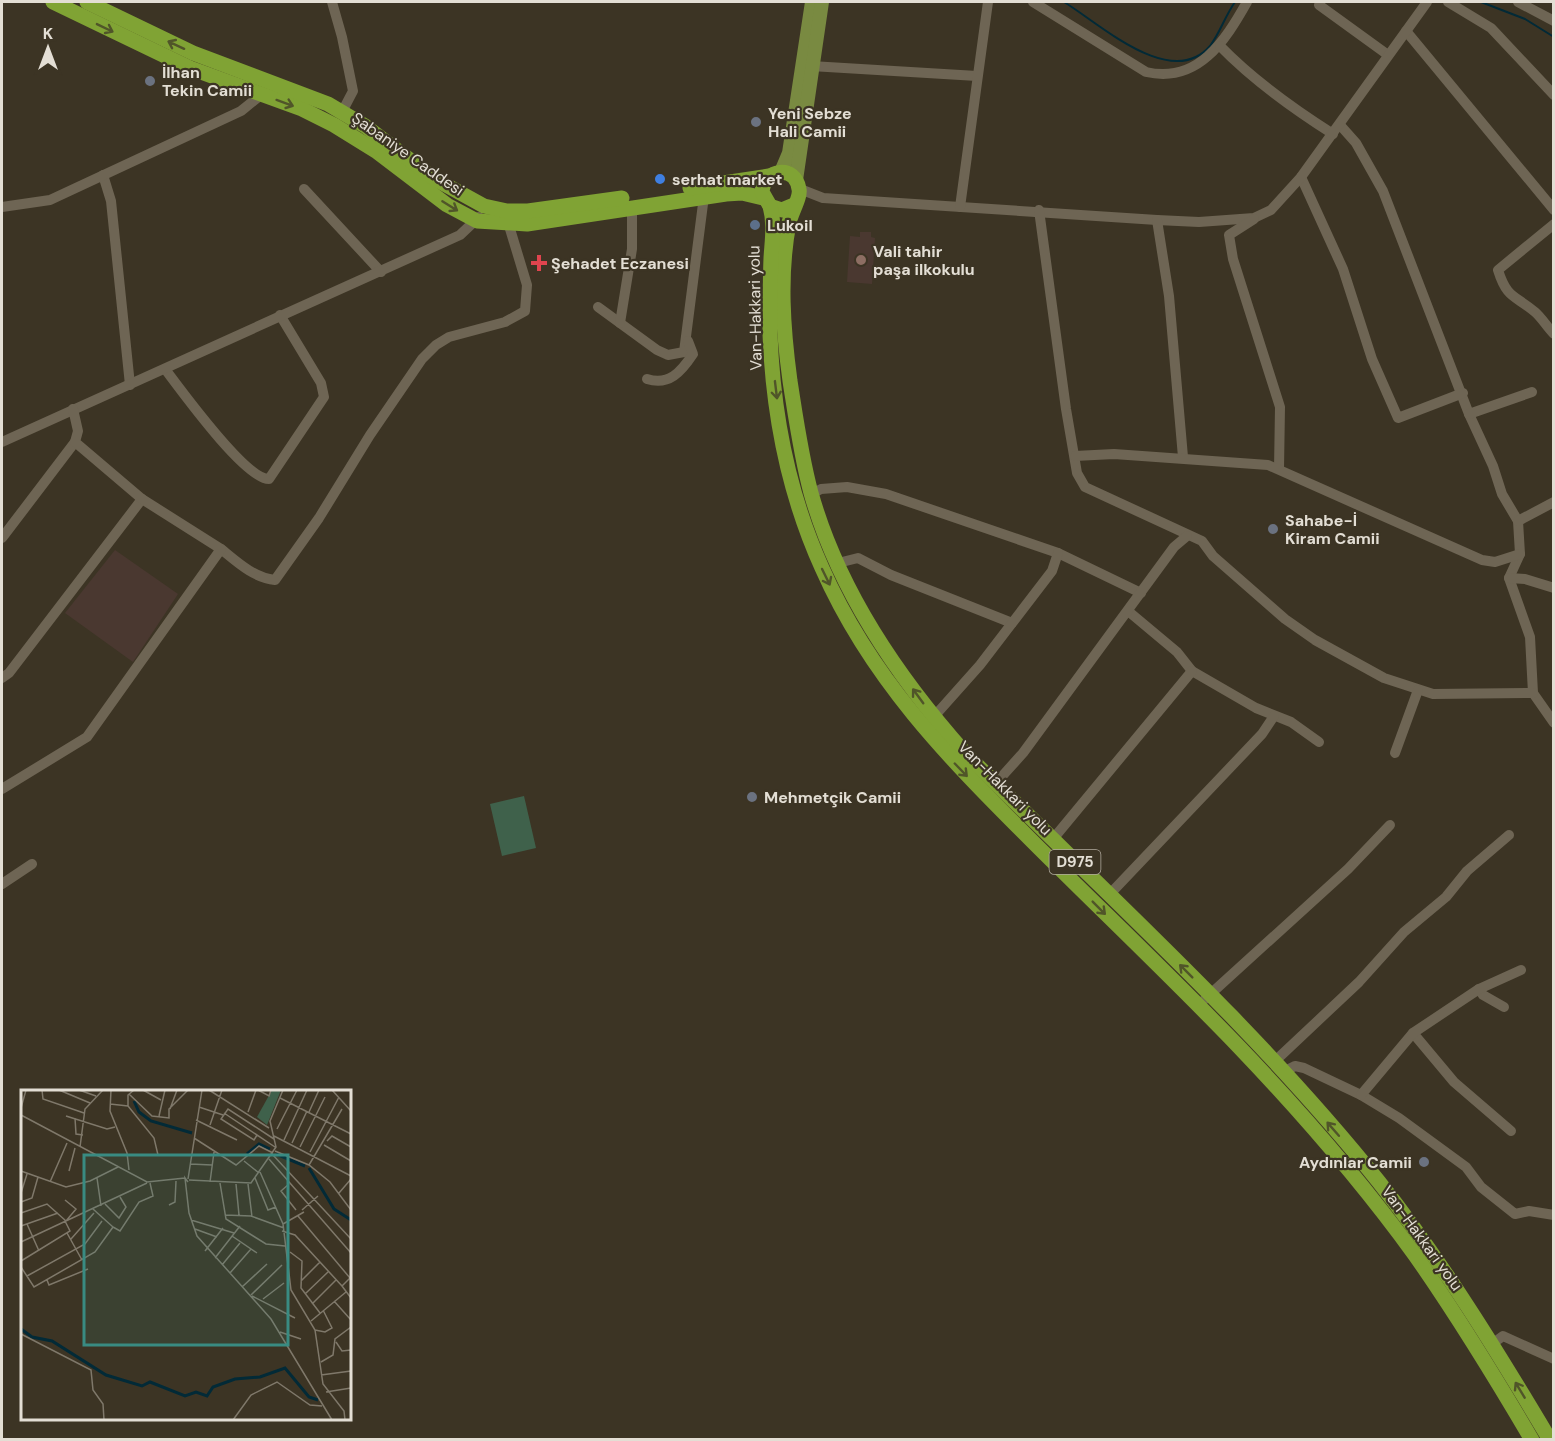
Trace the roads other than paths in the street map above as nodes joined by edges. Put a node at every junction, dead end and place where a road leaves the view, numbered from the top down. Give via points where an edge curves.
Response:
1 (53, 2) edge
2 (87, 2) edge
3 (332, 2) edge
4 (812, 2) edge
5 (822, 2) edge
6 (987, 2) edge
7 (1033, 2) edge
8 (1247, 2) edge
9 (1427, 2) edge
10 (1448, 2) edge
11 (1518, 2) edge
12 (1320, 5) dead end
13 (1554, 21) edge
14 (1406, 31) junction
15 (1220, 46) junction
16 (1388, 55) junction
17 (811, 66) junction
18 (977, 76) junction
19 (262, 94) junction
20 (1554, 95) edge
21 (342, 112) junction
22 (1336, 130) junction
23 (775, 174) junction
24 (104, 175) junction
25 (1301, 177) junction
26 (798, 184) junction
27 (304, 189) dead end
28 (704, 196) junction
29 (823, 198) junction
30 (766, 202) junction
31 (794, 205) junction
32 (484, 206) junction
33 (2, 207) edge
34 (632, 207) junction
35 (960, 207) junction
36 (1039, 210) junction
37 (1554, 210) edge
38 (507, 218) junction
39 (1254, 218) junction
40 (1157, 220) junction
41 (477, 221) junction
42 (1554, 224) edge
43 (381, 272) junction
44 (598, 308) dead end
45 (280, 315) junction
46 (620, 324) junction
47 (1554, 334) edge
48 (688, 340) junction
49 (779, 356) junction
50 (165, 369) junction
51 (647, 379) dead end
52 (130, 385) junction
53 (1532, 392) dead end
54 (1463, 393) junction
55 (73, 409) junction
56 (1470, 414) junction
57 (2, 442) edge
58 (75, 442) junction
59 (1075, 456) junction
60 (1182, 457) junction
61 (1279, 469) junction
62 (812, 494) junction
63 (142, 499) junction
64 (1554, 502) edge
65 (1518, 521) junction
66 (1187, 536) junction
67 (2, 538) edge
68 (221, 549) junction
69 (1058, 553) junction
70 (1520, 554) junction
71 (838, 563) junction
72 (1509, 578) junction
73 (1554, 588) edge
74 (1141, 593) junction
75 (1128, 611) junction
76 (1012, 623) junction
77 (880, 640) junction
78 (865, 651) junction
79 (1192, 671) junction
80 (2, 678) edge
81 (1418, 690) junction
82 (1533, 693) junction
83 (1274, 716) junction
84 (934, 718) junction
85 (1554, 723) edge
86 (924, 730) junction
87 (1319, 742) dead end
88 (1395, 753) dead end
89 (996, 783) junction
90 (2, 789) edge
91 (1390, 825) dead end
92 (1509, 835) dead end
93 (1053, 839) junction
94 (32, 864) dead end
95 (2, 884) edge
96 (1109, 895) junction
97 (1521, 970) dead end
98 (1479, 989) junction
99 (1204, 1000) junction
100 (1504, 1007) dead end
101 (1413, 1033) junction
102 (1279, 1067) junction
103 (1361, 1095) junction
104 (1510, 1131) dead end
105 (1552, 1211) edge
106 (1492, 1344) junction
107 (1554, 1359) edge
108 (1532, 1440) edge
109 (1550, 1440) edge

1 -> 19 highway, Şabaniye Caddesi via 155,52
21 -> 2 highway via 316,98 193,53
3 - 21 street via 353,91
4 - 23 main road via 789,153
5 - 17 main road
6 - 18 street
7 - 15 street via 1146,72 1161,76 1196,66
8 - 15 street
9 - 14 street
10 - 20 street via 1491,28
11 - 13 street
12 - 16 street
14 - 16 street
14 - 37 street
15 - 22 street via 1281,101
16 - 22 street
17 - 18 street
17 - 26 main road
18 - 35 street
19 - 24 street via 241,111
19 -> 41 highway, Şabaniye Caddesi via 316,115 359,139 447,205
21 - 32 highway via 435,179
22 - 25 street
22 - 54 street via 1356,143 1383,191
23 - 26 highway
23 - 30 highway via 762,186
23 - 38 highway
24 - 33 street via 50,200
24 - 52 street via 111,201
25 - 39 street via 1271,210
25 - 54 street via 1343,269 1372,359 1398,418
26 - 29 street
26 - 31 highway
27 - 43 street
28 - 30 highway, Şabaniye Caddesi via 742,193
28 - 34 highway, Şabaniye Caddesi
28 - 48 street
29 - 31 street
29 - 35 street
30 - 31 highway via 782,210
30 - 49 highway, Van-Hakkari yolu / D975 via 773,223 770,293
31 - 49 highway, D975 via 784,260
32 - 38 highway
32 - 41 street
34 - 38 highway, Şabaniye Caddesi via 548,221
34 - 46 street via 632,249
35 - 36 street
36 - 40 street
36 - 59 street
38 - 41 highway, Şabaniye Caddesi
38 - 68 street via 527,285 525,310 505,322 449,337 422,359 275,580 257,575
39 - 40 street
39 - 61 street via 1228,235 1280,407
40 - 60 street via 1169,296
41 - 43 street via 460,235
42 - 47 street via 1498,270 1503,285
43 - 45 street
44 - 46 street
45 - 50 street
45 - 50 street via 321,383 324,397 269,479 263,479 230,449
46 - 48 street via 636,338 668,355 684,352
48 - 51 street via 693,354 671,380
49 - 62 highway, D975
49 -> 78 highway, Van-Hakkari yolu / D975 via 783,443 796,501 822,569
50 - 52 street
52 - 55 street
53 - 56 street
54 - 56 street
55 - 57 street
55 - 58 street via 78,430
56 - 65 street via 1502,494
58 - 63 street
58 - 67 street
59 - 60 street
59 - 66 street via 1077,473 1085,487
60 - 61 street
61 - 70 street via 1482,560 1495,562
62 - 69 street via 821,489 846,487 886,494
62 - 71 highway, D975
63 - 68 street
63 - 80 street
64 - 65 street
65 - 70 street
66 - 74 street via 1174,547
66 - 81 street via 1202,541 1278,612 1316,640 1384,678
68 - 90 street via 87,737
69 - 74 street
69 - 76 street via 1052,571
70 - 72 street
71 - 76 street via 858,558
71 - 77 highway, D975
72 - 73 street
72 - 82 street via 1530,637
74 - 75 street
75 - 79 street via 1177,652
75 - 89 street via 1023,753
76 - 84 street
77 - 78 highway
84 -> 77 highway, D975
78 - 86 highway, Van-Hakkari yolu / D975
79 - 83 street
79 - 93 street
81 - 82 street via 1442,694
81 - 88 street
82 - 85 street
83 - 87 street via 1291,722
83 - 96 street via 1263,734
84 - 86 street
84 - 89 highway, D975
86 -> 99 highway, Van-Hakkari yolu / D975
89 - 93 highway, D975
91 - 99 street via 1348,869
92 - 102 street via 1404,932
93 - 96 highway, D975
94 - 95 street
99 -> 96 highway, D975
97 - 98 street
98 - 100 street
98 - 101 street
99 - 102 highway, D975
99 - 108 highway, Van-Hakkari yolu / D975 via 1389,1220 1449,1304
101 - 103 street
101 - 104 street via 1454,1082
102 - 103 street via 1304,1068
106 -> 102 highway, D975 via 1400,1210
103 - 105 street via 1466,1167 1481,1187 1515,1214
106 - 107 street via 1503,1336
109 -> 106 highway, D975

